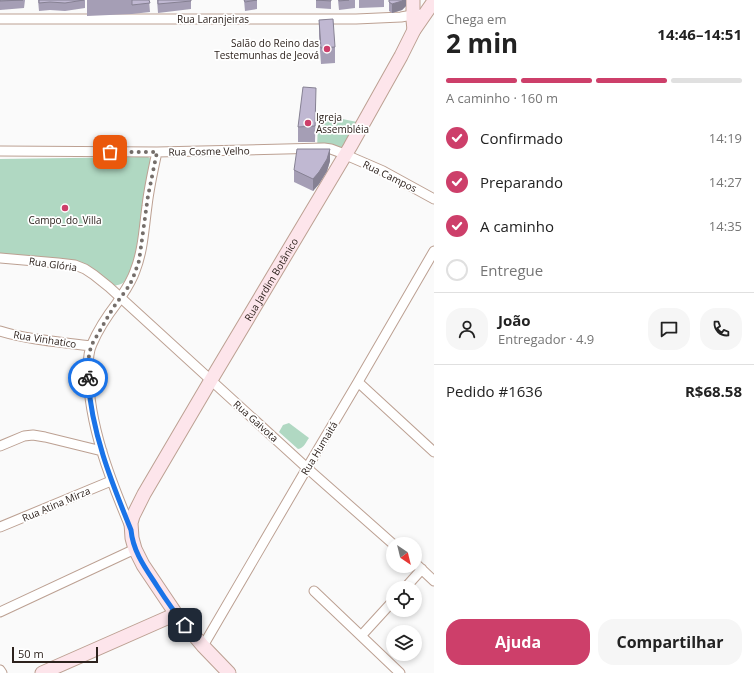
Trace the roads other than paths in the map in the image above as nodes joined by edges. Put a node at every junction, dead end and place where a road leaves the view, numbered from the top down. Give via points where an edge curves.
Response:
1 (413, 0) edge
2 (434, 1) edge
3 (426, 13) junction
4 (412, 15) junction
5 (0, 18) edge
6 (414, 30) junction
7 (0, 151) edge
8 (157, 152) junction
9 (346, 155) junction
10 (434, 199) edge
11 (434, 251) edge
12 (0, 258) edge
13 (120, 297) junction
14 (0, 331) edge
15 (91, 346) junction
16 (211, 380) junction
17 (358, 382) junction
18 (0, 446) edge
19 (102, 451) junction
20 (434, 451) edge
21 (307, 468) junction
22 (111, 481) junction
23 (0, 527) edge
24 (131, 530) junction
25 (386, 538) edge
26 (135, 549) junction
27 (422, 570) edge
28 (434, 581) edge
29 (314, 591) dead end
30 (386, 609) edge
31 (0, 612) edge
32 (176, 614) junction
33 (361, 636) junction
34 (203, 646) junction
35 (0, 670) edge
36 (48, 672) edge
37 (2, 673) edge
38 (229, 673) edge
39 (400, 673) edge

1 - 4 main road
2 - 3 main road, Rua Jardim Botânico
3 - 4 street, Rua Laranjeiras
3 - 6 main road, Rua Jardim Botânico
4 - 5 street, Rua Laranjeiras via 356,19
4 - 6 main road
6 - 9 main road, Rua Jardim Botânico
7 - 8 street, Rua Cosme Velho
8 - 9 street, Rua Cosme Velho via 324,148
8 - 13 street via 139,261 129,286
9 - 10 street, Rua Campos via 383,170
9 - 16 main road, Rua Jardim Botânico
11 - 17 street, Rua Humaitá
12 - 13 street, Rua Glória via 58,263 85,269
13 - 15 street
13 - 16 street, Rua Gaivota
14 - 15 street, Rua Vinhatico
15 - 19 street via 88,361 89,398
16 - 21 street, Rua Gaivota
16 - 24 main road, Rua Jardim Botânico via 144,494 133,516
17 - 20 street
17 - 21 street, Rua Humaitá
18 - 19 street via 33,435
19 - 22 street
21 - 25 street, Rua Gaivota
21 - 34 street, Rua Humaitá
22 - 23 street, Rua Atina Mirza
22 - 24 street
24 - 26 main road
26 - 31 street
26 - 32 main road
27 - 28 street
29 - 33 street
30 - 33 street
32 - 34 main road
32 - 36 main road
33 - 39 street
34 - 38 main road
35 - 37 street

